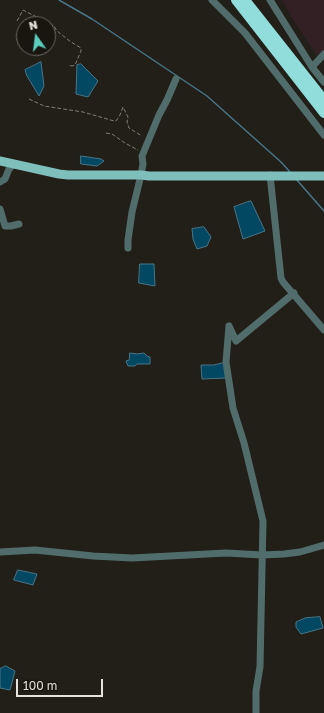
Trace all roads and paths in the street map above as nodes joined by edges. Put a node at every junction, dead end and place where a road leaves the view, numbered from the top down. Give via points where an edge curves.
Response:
1 (212, 0) edge
2 (236, 0) edge
3 (245, 0) edge
4 (270, 0) edge
5 (20, 16) edge
6 (35, 16) edge
7 (56, 29) edge
8 (324, 54) edge
9 (68, 65) dead end
10 (312, 67) junction
11 (176, 79) dead end
12 (324, 82) edge
13 (29, 99) dead end
14 (323, 107) edge
15 (106, 133) dead end
16 (324, 135) edge
17 (148, 141) junction
18 (144, 153) junction
19 (0, 161) edge
20 (14, 164) junction
21 (324, 172) edge
22 (141, 175) junction
23 (270, 175) junction
24 (314, 175) junction
25 (324, 176) edge
26 (0, 182) edge
27 (0, 209) edge
28 (19, 224) dead end
29 (128, 248) dead end
30 (294, 293) junction
31 (324, 330) edge
32 (324, 544) edge
33 (0, 552) edge
34 (262, 555) junction
35 (256, 713) edge

1 - 16 street via 245,33
2 - 14 highway
3 - 14 highway
4 - 10 street
5 - 6 path via 23,10
7 - 9 path via 81,48 75,65
8 - 10 street
10 - 12 street
11 - 17 street
13 - 17 path via 44,106 83,112 116,121 123,107 128,117 129,128
15 - 18 path
17 - 18 street
18 - 22 street
19 - 20 main road
20 - 22 main road via 68,175
20 - 26 street via 5,179
21 - 24 main road
22 - 23 main road
22 - 29 street via 132,212
23 - 24 main road
23 - 30 street via 281,278
24 - 25 main road
27 - 28 street via 5,226
30 - 31 street
30 - 34 street via 236,341 229,326 227,370 233,408 263,521
32 - 34 street via 300,552
33 - 34 street via 35,550 132,558 226,553
34 - 35 street via 260,667

